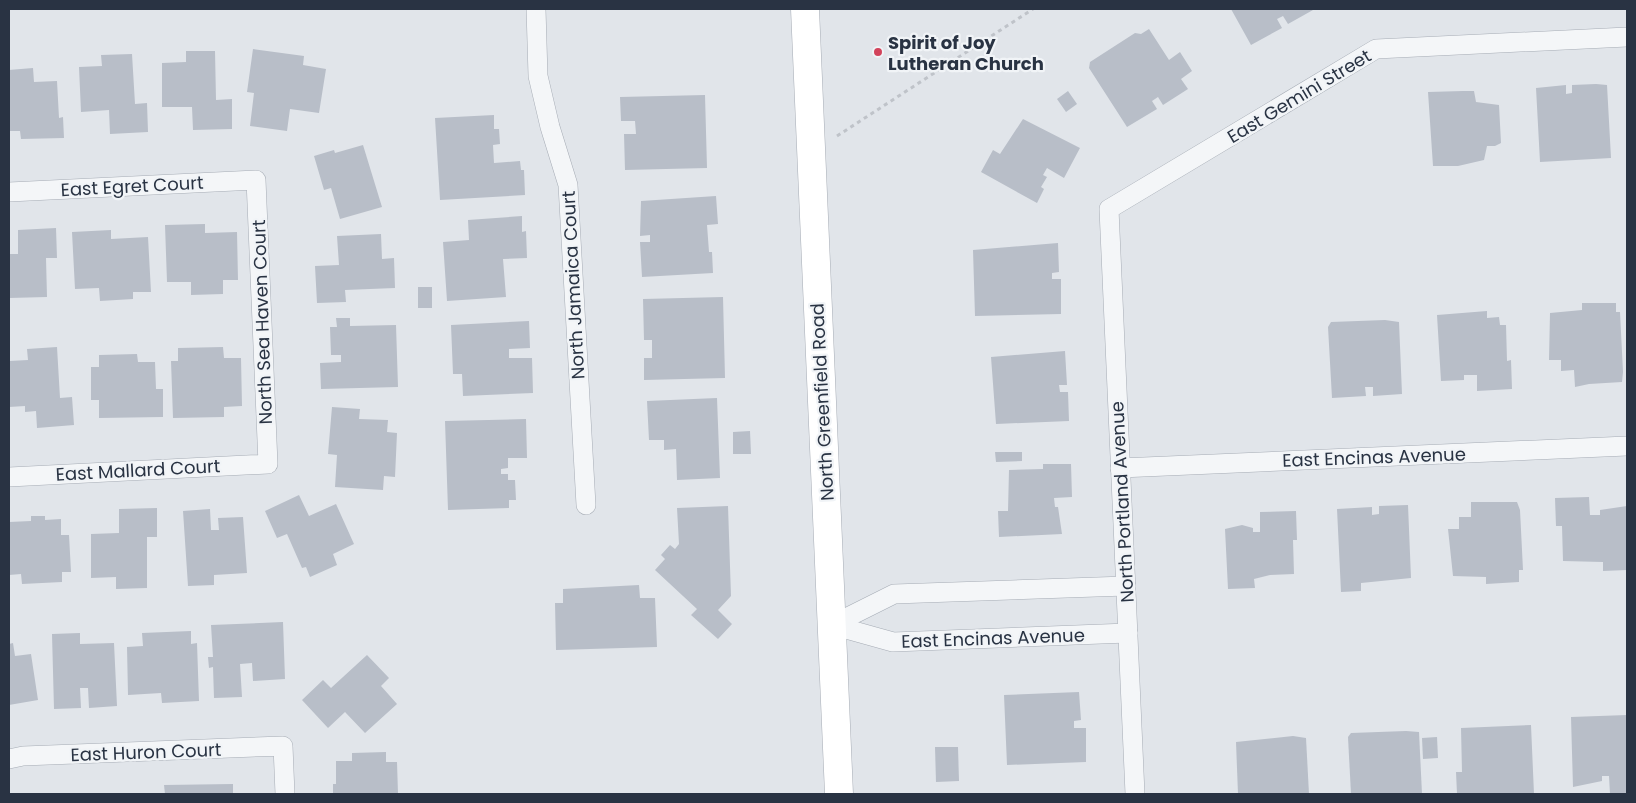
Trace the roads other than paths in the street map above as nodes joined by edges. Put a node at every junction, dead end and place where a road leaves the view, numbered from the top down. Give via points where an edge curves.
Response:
1 (536, 9) edge
2 (805, 9) edge
3 (1627, 37) edge
4 (256, 180) joint
5 (9, 192) edge
6 (1109, 209) joint
7 (1627, 446) edge
8 (268, 464) joint
9 (1120, 468) junction
10 (9, 477) edge
11 (586, 505) dead end
12 (1126, 586) junction
13 (832, 625) junction
14 (1128, 633) junction
15 (9, 759) edge
16 (285, 794) edge
17 (839, 794) edge
18 (1135, 794) edge

1 - 11 street, North Jamaica Court via 538,76 568,186
2 - 13 main road, North Greenfield Road
3 - 6 street, East Gemini Street via 1376,49
4 - 5 street, East Egret Court
4 - 8 street, North Sea Haven Court
6 - 9 street, North Portland Avenue
7 - 9 street, East Encinas Avenue
8 - 10 street, East Mallard Court
9 - 12 street, North Portland Avenue
12 - 13 street via 894,594
12 - 14 street, North Portland Avenue
13 - 14 street, East Encinas Avenue via 893,642
13 - 17 main road, North Greenfield Road
14 - 18 street, North Portland Avenue
15 - 16 street, East Huron Court via 283,746

